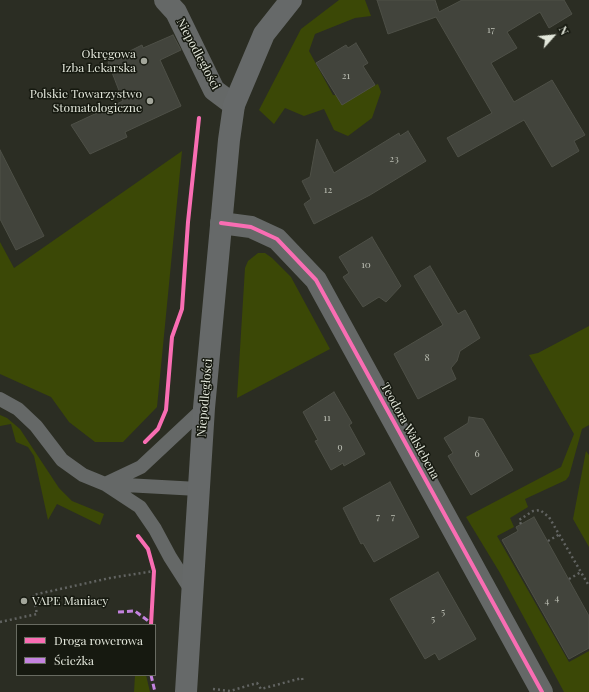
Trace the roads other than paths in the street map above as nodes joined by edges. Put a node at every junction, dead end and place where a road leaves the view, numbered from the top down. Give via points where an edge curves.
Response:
1 (165, 0) edge
2 (291, 0) edge
3 (234, 105) junction
4 (221, 223) junction
5 (0, 399) edge
6 (204, 408) junction
7 (105, 484) junction
8 (198, 489) junction
9 (193, 594) junction
10 (186, 692) edge
11 (542, 692) edge

1 - 3 street, Niepodległości via 176,12 214,90
2 - 3 main road, Niepodległości via 264,34
3 - 4 main road, Niepodległości
4 - 6 main road, Niepodległości
4 - 11 street, Teodora Walslebena via 251,227 277,239 316,280
5 - 7 lane via 18,409 36,426 62,460 83,475
6 - 7 lane via 141,467
6 - 8 main road, Niepodległości
7 - 8 lane
7 - 9 lane via 140,507
8 - 9 main road, Niepodległości
9 - 10 main road, Niepodległości

